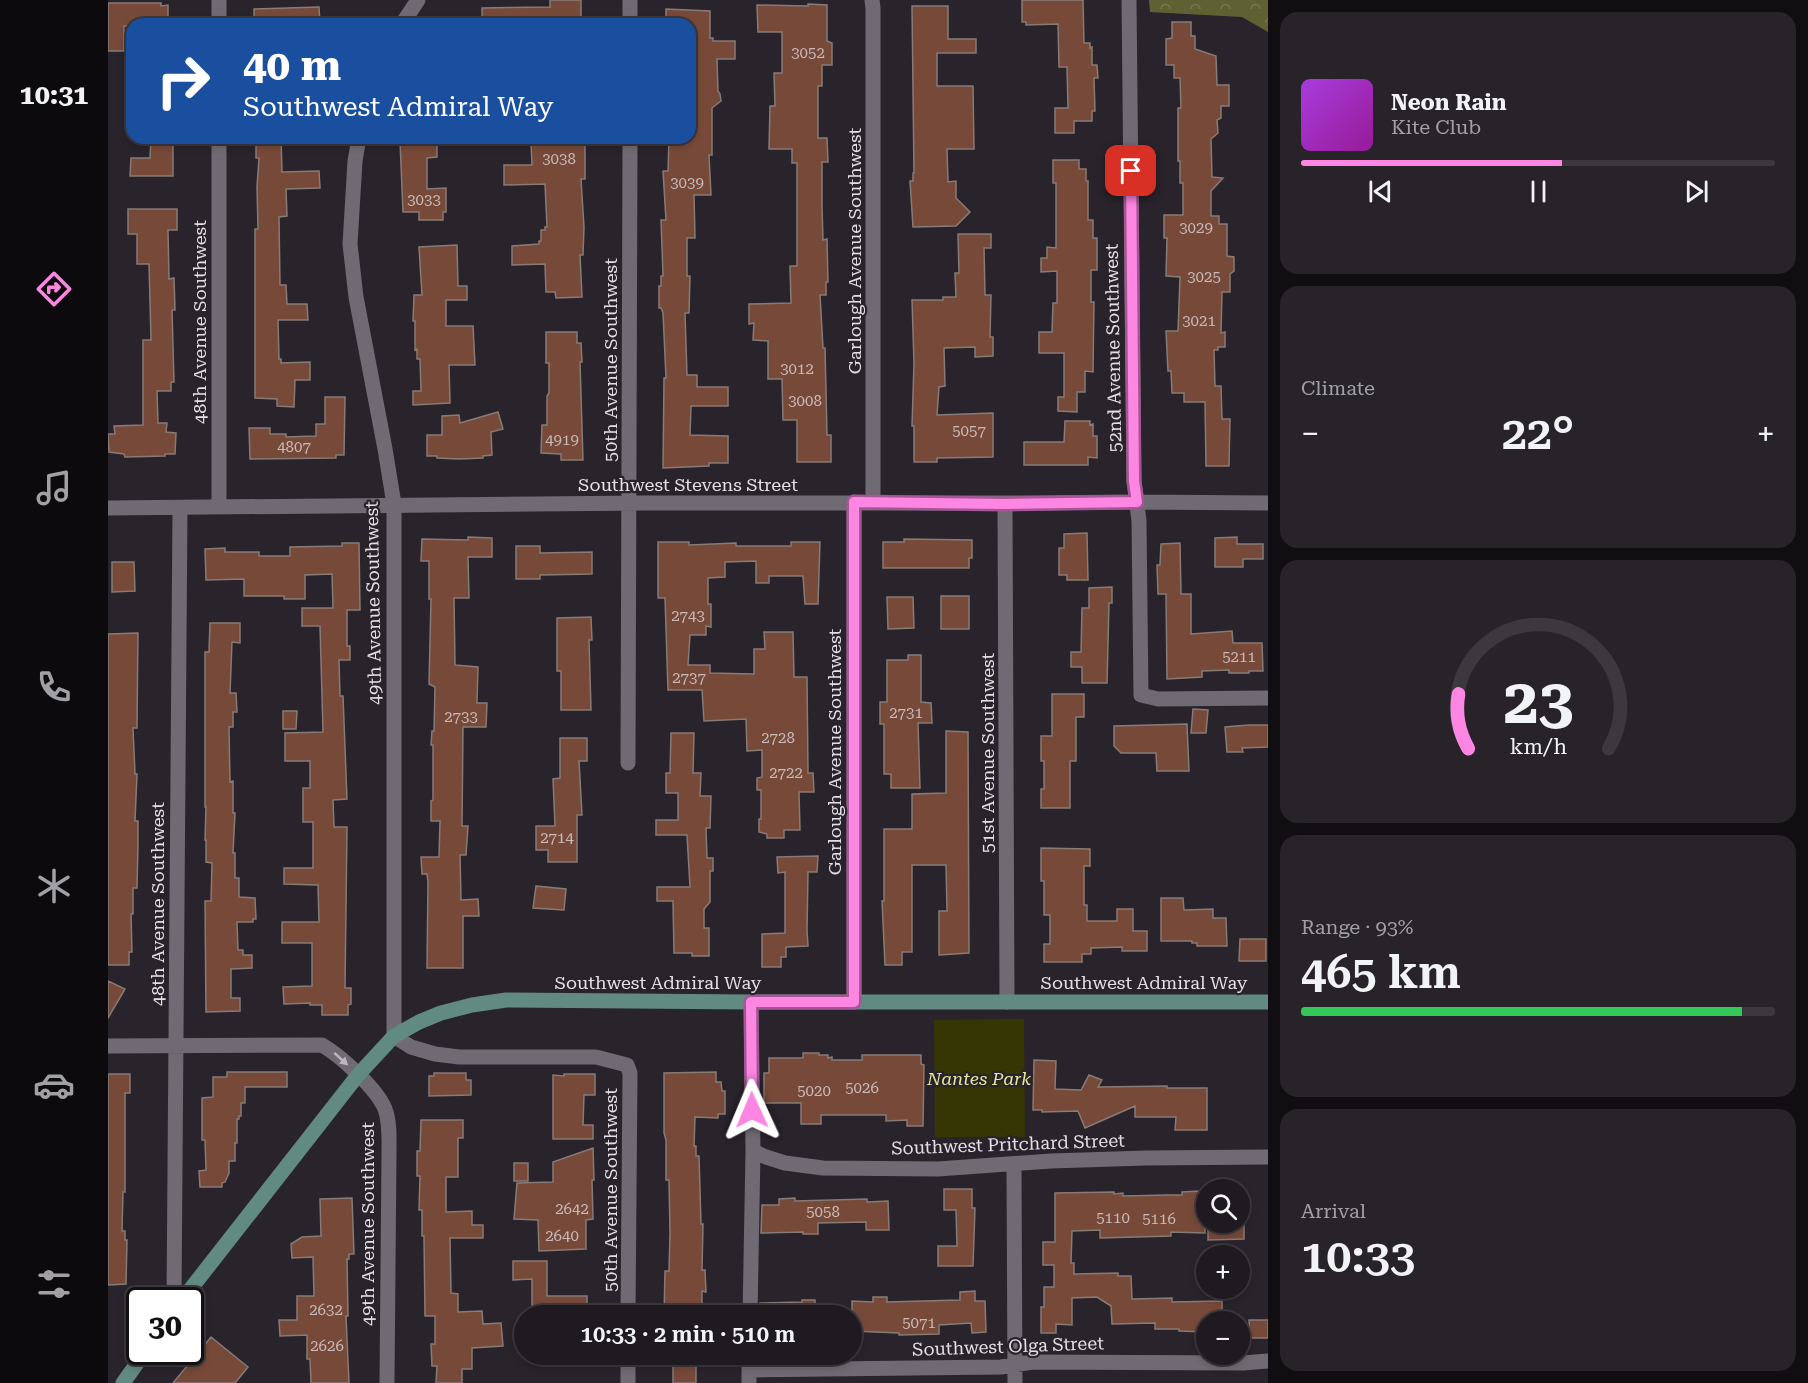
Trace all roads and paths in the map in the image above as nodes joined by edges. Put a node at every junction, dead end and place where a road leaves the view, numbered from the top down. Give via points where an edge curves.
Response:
1 (219, 0) edge
2 (418, 0) edge
3 (630, 0) edge
4 (872, 0) edge
5 (1129, 0) edge
6 (219, 18) edge
7 (406, 18) edge
8 (630, 18) edge
9 (219, 144) edge
10 (359, 144) edge
11 (630, 144) edge
12 (854, 502) junction
13 (873, 502) junction
14 (1137, 502) junction
15 (629, 503) junction
16 (1268, 503) edge
17 (394, 504) junction
18 (1005, 504) junction
19 (108, 507) edge
20 (219, 507) junction
21 (180, 508) junction
22 (1268, 698) edge
23 (628, 763) dead end
24 (751, 1002) junction
25 (854, 1002) junction
26 (1007, 1002) junction
27 (1268, 1002) edge
28 (394, 1036) junction
29 (108, 1046) edge
30 (176, 1046) junction
31 (358, 1075) junction
32 (753, 1151) junction
33 (1268, 1157) edge
34 (1014, 1165) junction
35 (174, 1287) edge
36 (192, 1287) edge
37 (628, 1305) edge
38 (750, 1305) edge
39 (1268, 1361) edge
40 (136, 1365) edge
41 (628, 1365) edge
42 (1015, 1365) junction
43 (749, 1369) edge
44 (123, 1383) edge
45 (387, 1383) edge
46 (628, 1383) edge
47 (1015, 1383) edge

1 - 6 street
2 - 7 street
3 - 8 street
4 - 13 street, Garlough Avenue Southwest
5 - 14 street, 52nd Avenue Southwest
9 - 20 street, 48th Avenue Southwest
10 - 17 street, 49th Avenue Southwest via 350,244
11 - 15 street, 50th Avenue Southwest
12 - 13 street, Southwest Stevens Street
12 - 15 street, Southwest Stevens Street
12 - 25 street, Garlough Avenue Southwest
13 - 18 street, Southwest Stevens Street
14 - 16 street, Southwest Stevens Street
14 - 18 street, Southwest Stevens Street
14 - 22 street, 52nd Avenue Southwest via 1141,695 1158,699
15 - 17 street, Southwest Stevens Street
15 - 23 street, 50th Avenue Southwest
17 - 20 street, Southwest Stevens Street
17 - 28 street, 49th Avenue Southwest
18 - 26 street, 51st Avenue Southwest
19 - 21 street, Southwest Stevens Street
20 - 21 street, Southwest Stevens Street
21 - 30 street, 48th Avenue Southwest
24 - 25 main road, Southwest Admiral Way
24 - 28 main road, Southwest Admiral Way via 506,1000 441,1013
24 - 32 street
25 - 26 main road, Southwest Admiral Way
26 - 27 main road, Southwest Admiral Way
28 - 31 main road, Southwest Admiral Way
28 - 37 street, 50th Avenue Southwest via 411,1047 435,1054 596,1057 629,1067
29 - 30 street, 49th Avenue Southwest
30 -> 31 street, 49th Avenue Southwest via 322,1045
30 - 35 street, 48th Avenue Southwest
31 - 36 main road, Southwest Admiral Way
31 - 45 street, 49th Avenue Southwest via 378,1097 388,1125
32 - 34 street, Southwest Pritchard Street via 785,1163 823,1168
32 - 38 street
33 - 34 street, Southwest Pritchard Street via 1134,1158
34 - 42 street
39 - 42 street, Southwest Olga Street
40 - 44 main road
41 - 46 street
42 - 43 street, Southwest Olga Street
42 - 47 street

